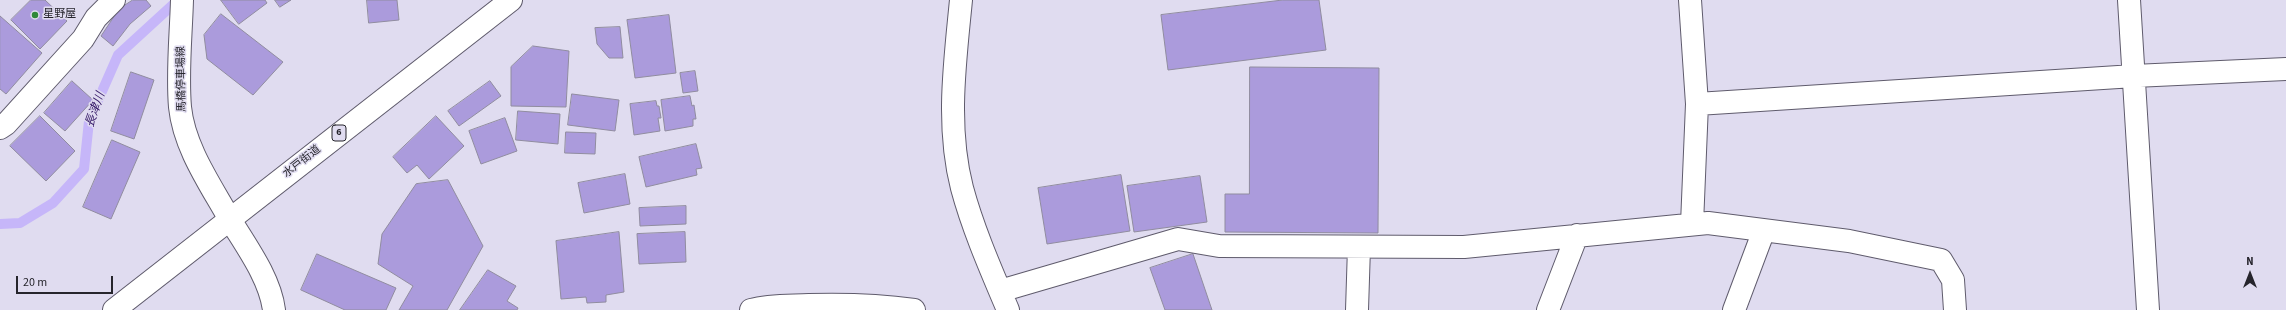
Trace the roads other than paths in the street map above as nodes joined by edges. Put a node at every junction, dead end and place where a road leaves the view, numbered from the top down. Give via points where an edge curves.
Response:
1 (114, 0) edge
2 (182, 0) edge
3 (511, 0) edge
4 (961, 0) edge
5 (1690, 0) edge
6 (2129, 0) edge
7 (2286, 69) edge
8 (2134, 76) junction
9 (1697, 104) junction
10 (0, 128) edge
11 (229, 218) junction
12 (1692, 224) junction
13 (1764, 230) junction
14 (1577, 236) junction
15 (1359, 247) junction
16 (1004, 300) edge
17 (279, 307) edge
18 (833, 307) edge
19 (114, 310) edge
20 (751, 310) edge
21 (914, 310) edge
22 (1357, 310) edge
23 (1548, 310) edge
24 (1734, 310) edge
25 (1955, 310) edge
26 (2148, 310) edge

1 - 10 main road via 96,18 83,39
2 - 11 main road, 馬橋停車場線 via 180,108 194,156
3 - 11 main road, 水戸街道 / 6
4 - 16 main road via 954,71 955,148 962,187
5 - 9 main road
6 - 8 main road
7 - 8 main road
8 - 9 main road
8 - 26 main road
9 - 12 main road
11 - 17 main road, 馬橋停車場線
11 - 19 main road, 水戸街道 / 6
12 - 13 main road via 1708,223
12 - 14 main road
13 - 24 main road
13 - 25 main road via 1849,241 1941,260 1953,280
14 - 15 main road via 1464,247
14 - 23 main road
15 - 16 main road via 1219,246 1178,239
15 - 22 main road
18 - 20 main road via 766,306
18 - 21 main road via 885,306

